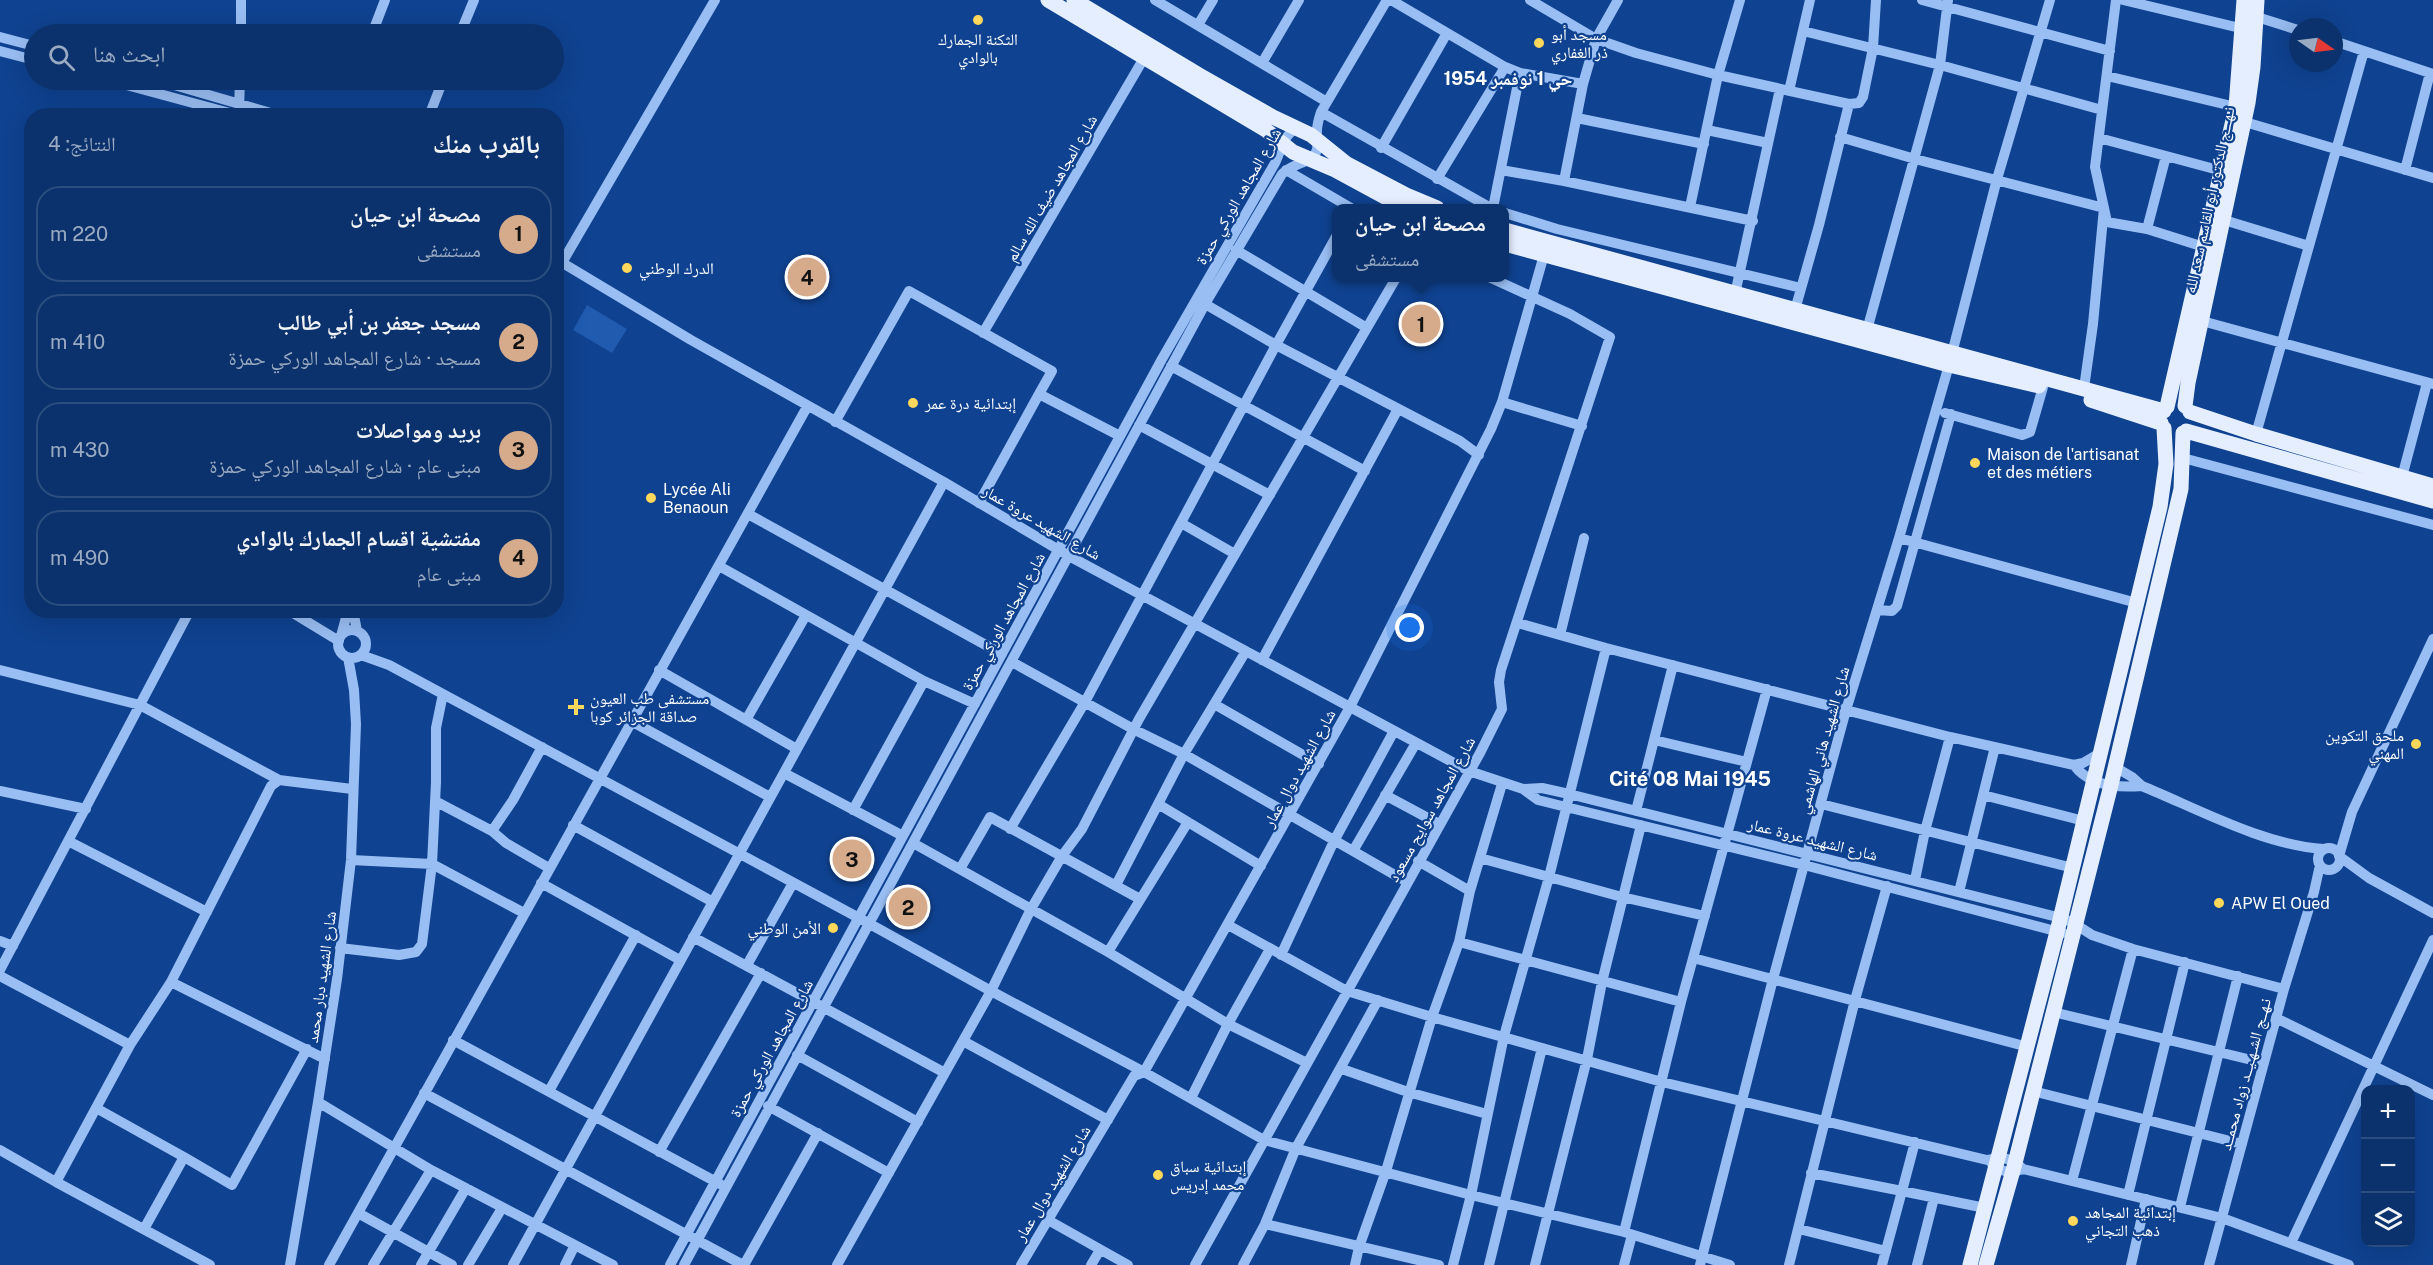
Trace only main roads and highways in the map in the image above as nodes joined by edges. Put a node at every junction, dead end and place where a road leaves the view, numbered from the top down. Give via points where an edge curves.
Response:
1 (1048, 0) edge
2 (1074, 0) edge
3 (2244, 0) edge
4 (2257, 0) edge
5 (1399, 204) edge
6 (1427, 204) edge
7 (1509, 231) edge
8 (1509, 245) edge
9 (1915, 349) junction
10 (1950, 359) junction
11 (2174, 374) junction
12 (2131, 400) junction
13 (2188, 409) junction
14 (2164, 417) junction
15 (2185, 432) junction
16 (2433, 486) edge
17 (2433, 501) edge
18 (1970, 1265) edge
19 (1986, 1265) edge

1 - 5 main road via 1266,130 1293,152
2 - 6 main road via 1199,75 1317,139 1347,164
3 - 11 main road, نـهـــج الدكتور أبو القاسم سعد الله via 2236,107
4 - 13 main road, نـهـــج الدكتور أبو القاسم سعد الله via 2245,122 2202,321
7 - 9 main road via 1867,330
8 - 9 main road
9 - 10 main road
10 - 12 main road
10 - 14 main road via 2135,413
11 - 12 main road via 2160,394
11 - 14 main road, نـهـــج الدكتور أبو القاسم سعد الله
12 - 14 main road
13 - 14 main road via 2176,404
13 - 15 main road via 2192,420
13 - 16 main road via 2256,434
14 - 15 main road via 2171,434
14 - 18 main road, نـهـــج الدكتور أبو القاسم سعد الله via 2166,464 2137,603 2059,925
15 - 17 main road
15 - 19 main road via 2181,489 2111,785 2017,1168

